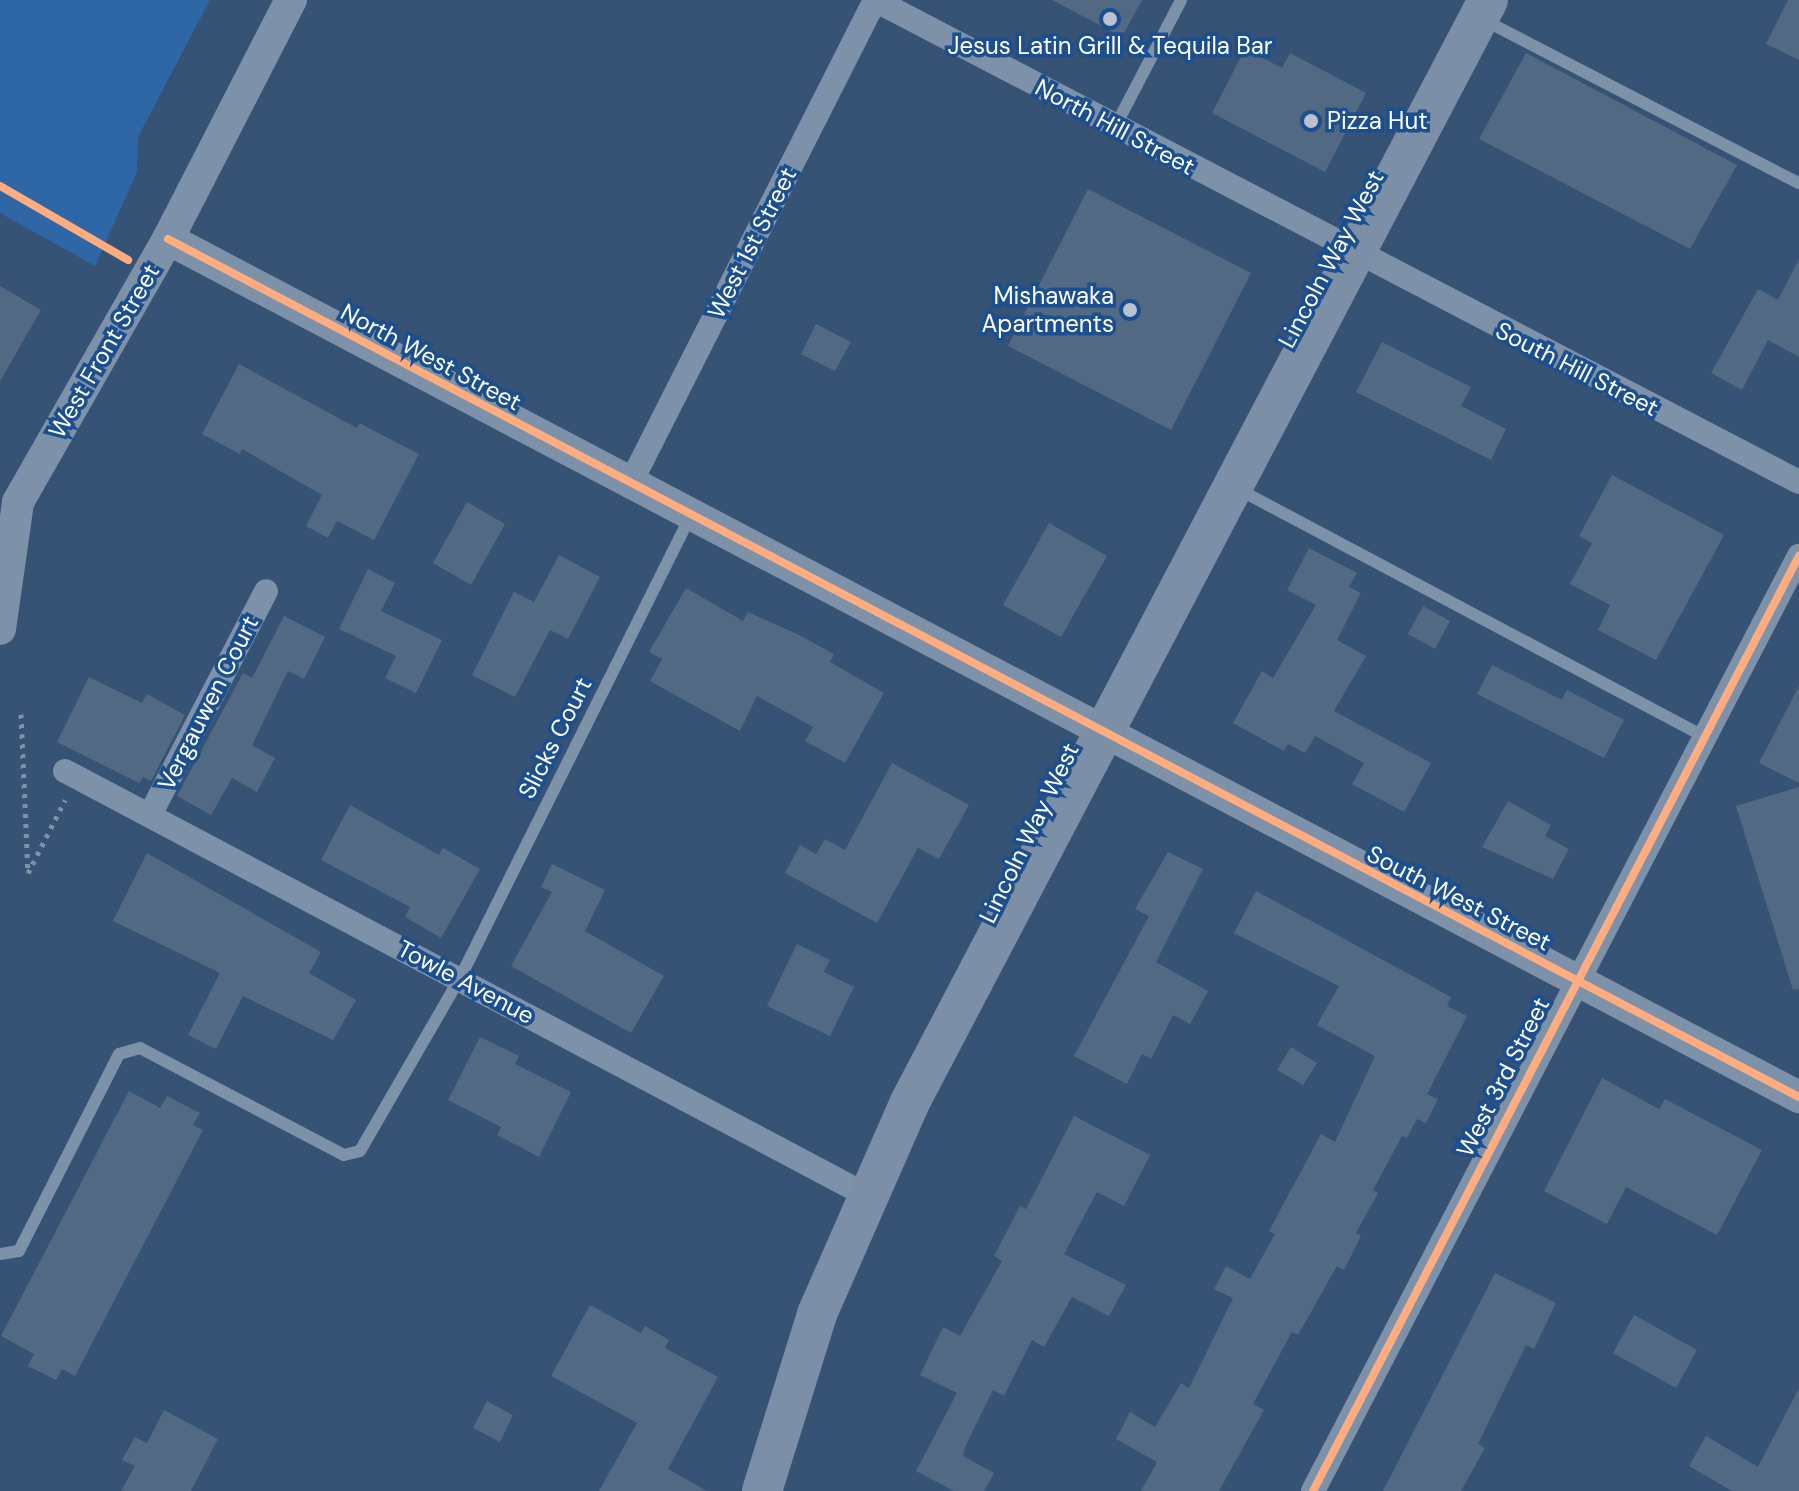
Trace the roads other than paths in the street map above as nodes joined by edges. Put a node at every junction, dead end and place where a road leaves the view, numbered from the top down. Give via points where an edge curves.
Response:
1 (291, 0) edge
2 (875, 0) edge
3 (1181, 0) edge
4 (1484, 9) edge
5 (1115, 127) junction
6 (1799, 183) edge
7 (168, 239) junction
8 (1356, 255) junction
9 (1799, 482) edge
10 (629, 486) junction
11 (1234, 486) junction
12 (690, 517) junction
13 (1799, 556) edge
14 (266, 591) dead end
15 (0, 629) edge
16 (1100, 734) junction
17 (1705, 737) junction
18 (70, 774) road end
19 (150, 815) junction
20 (460, 978) junction
21 (1575, 981) junction
22 (1799, 1097) edge
23 (866, 1195) junction
24 (0, 1254) edge
25 (762, 1491) edge
26 (1313, 1491) edge

1 - 7 street, West Front Street
2 - 5 street, North Hill Street
2 - 10 street, West 1st Street
3 - 5 lane
4 - 6 lane
4 - 8 main road, Lincoln Way West
5 - 8 street, North Hill Street
7 - 10 street, North West Street
7 - 15 street, West Front Street via 18,502
8 - 9 street, South Hill Street
8 - 11 main road, Lincoln Way West
10 - 12 street, North West Street
11 - 16 main road, Lincoln Way West
11 - 17 lane
12 - 16 street, North West Street
12 - 20 lane, Slicks Court
13 - 17 street, West 3rd Street
14 - 19 street, Vergauwen Court
16 - 21 street, South West Street
16 - 23 main road, Lincoln Way West
17 - 21 street, West 3rd Street
18 - 19 street, Towle Avenue
19 - 20 street, Towle Avenue
20 - 23 street, Towle Avenue
20 - 24 lane, Slicks Court via 360,1151 344,1155 140,1048 119,1054 19,1251
21 - 22 street, South West Street
21 - 26 street, West 3rd Street
23 - 25 main road, Lincoln Way West via 817,1314

